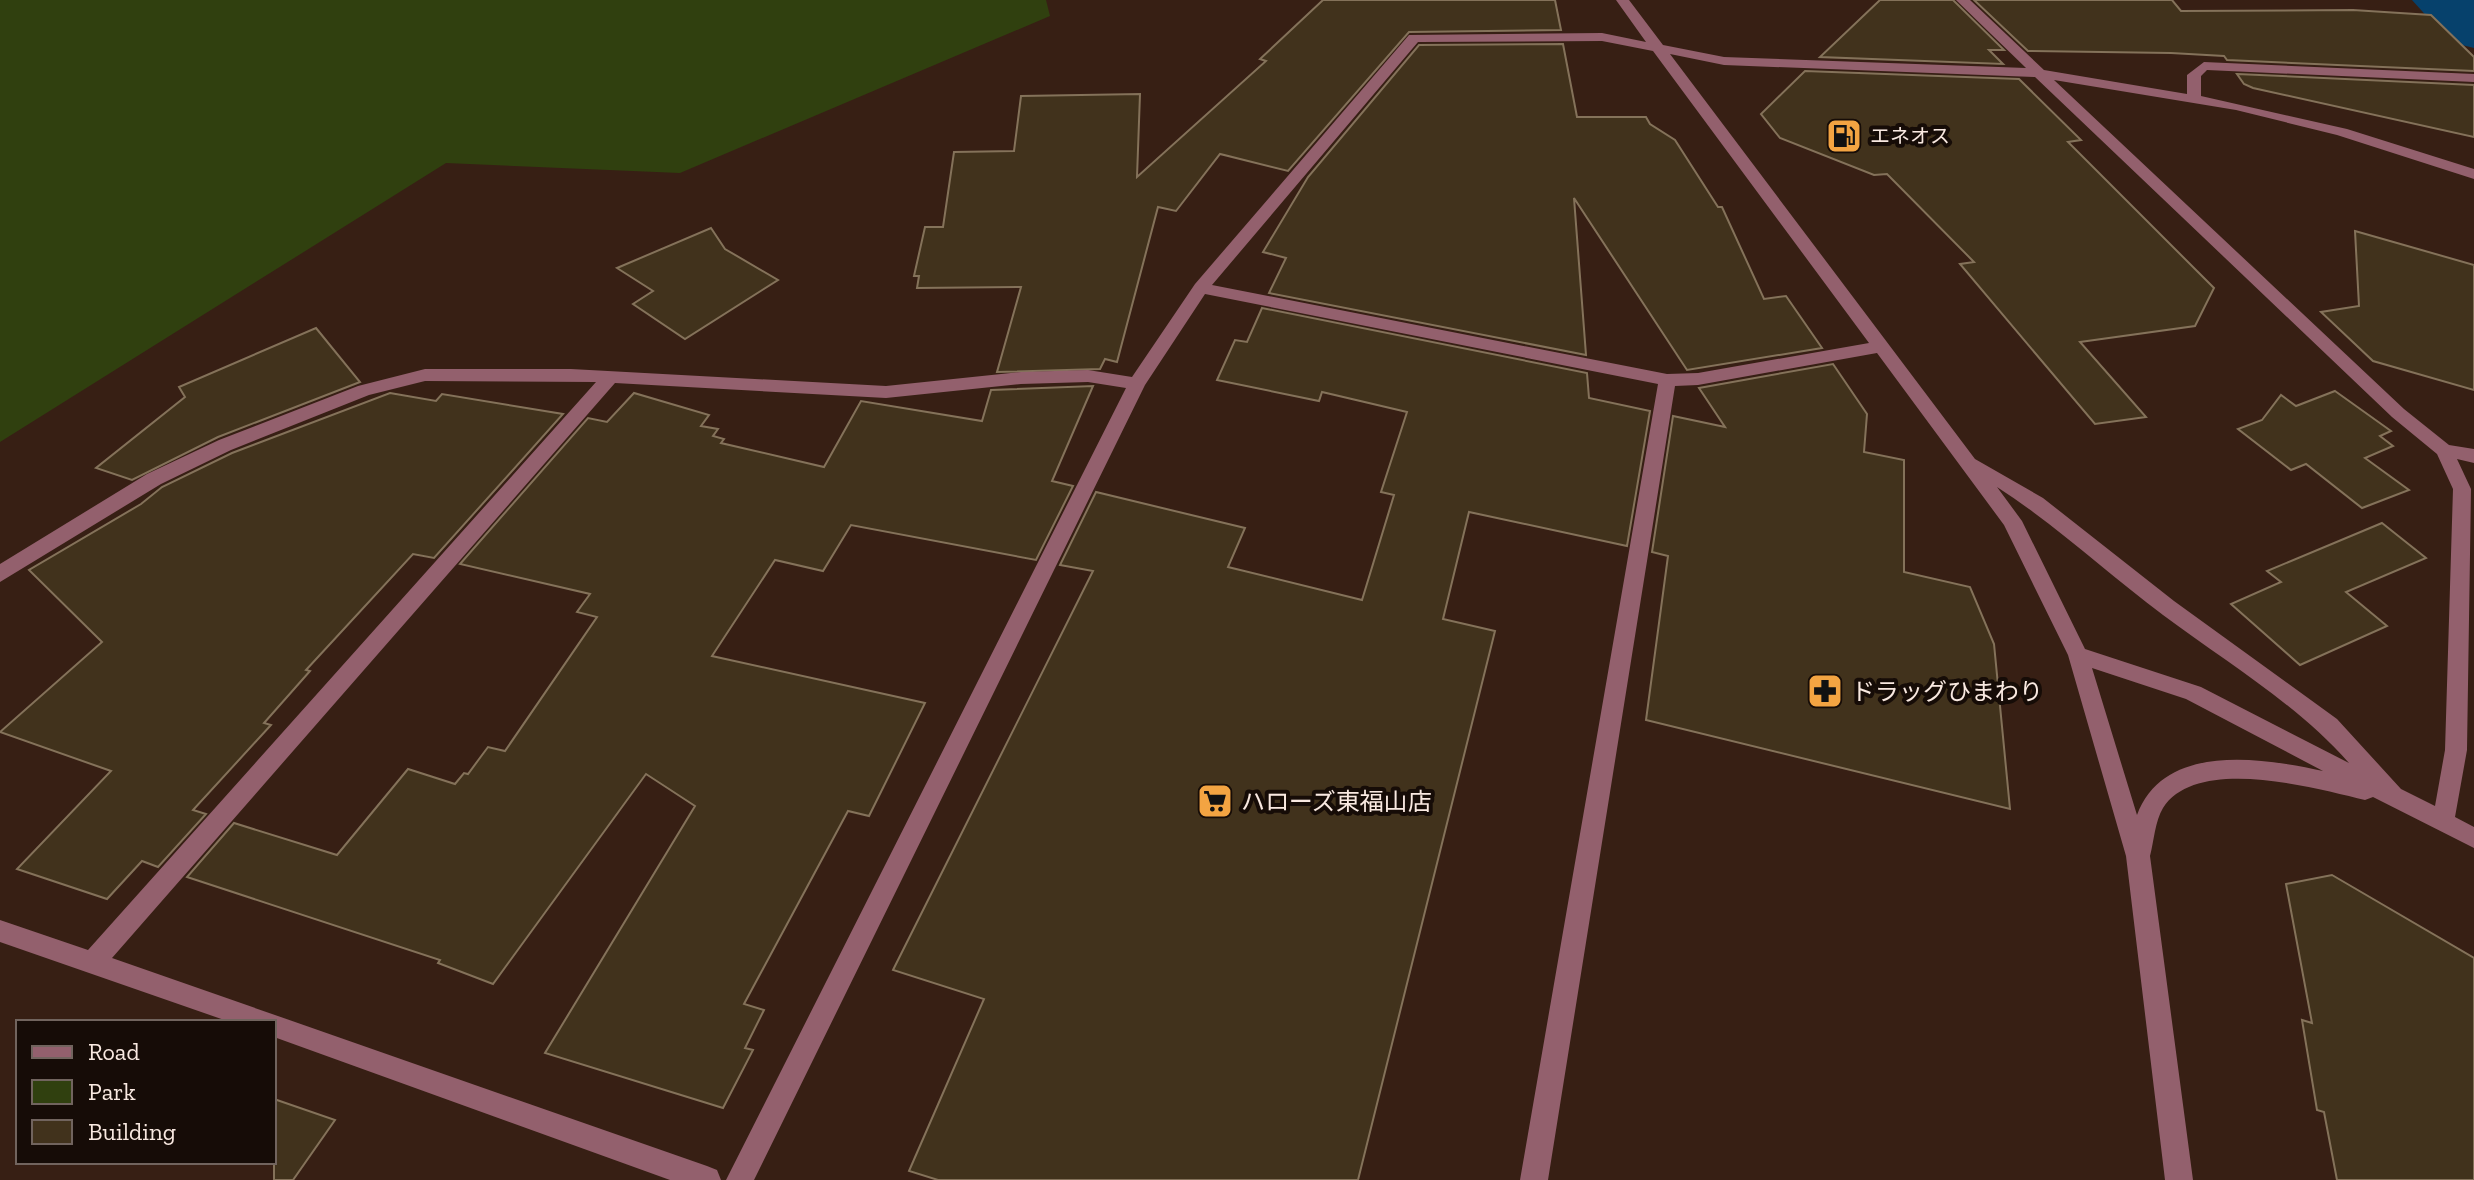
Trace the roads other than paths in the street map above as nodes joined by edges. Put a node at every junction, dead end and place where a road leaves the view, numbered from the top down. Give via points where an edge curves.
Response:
1 (1622, 0) edge
2 (1962, 0) edge
3 (1659, 49) junction
4 (2039, 73) junction
5 (2474, 78) edge
6 (2194, 98) junction
7 (2474, 174) edge
8 (1201, 288) junction
9 (1884, 346) junction
10 (609, 379) junction
11 (1667, 380) junction
12 (1137, 384) junction
13 (2444, 450) junction
14 (2474, 456) edge
15 (1966, 459) junction
16 (0, 574) edge
17 (2078, 655) junction
18 (2393, 796) junction
19 (2443, 822) junction
20 (2474, 838) edge
21 (2138, 856) junction
22 (0, 931) edge
23 (94, 961) junction
24 (259, 1020) edge
25 (276, 1026) edge
26 (707, 1180) edge
27 (740, 1180) edge
28 (1534, 1180) edge
29 (2179, 1180) edge

1 - 3 street
2 - 4 street
3 - 4 street via 1724,61
3 - 8 street via 1602,37 1414,38
3 - 9 street
4 - 6 street
4 - 13 street via 2398,413
5 - 6 street via 2204,66 2194,75
6 - 7 street via 2342,132
8 - 11 street
8 - 12 street
9 - 11 street
9 - 15 street
10 - 12 street via 886,392 1075,376
10 - 16 street via 425,375 364,390 154,479
10 - 23 street
11 - 28 street
12 - 27 street
13 - 14 street
13 - 19 street via 2462,489 2456,750
15 - 17 street via 2012,521
15 - 18 street via 2036,503 2329,725
17 - 18 street via 2193,693
17 - 21 street
18 - 19 street
18 - 21 street via 2300,775 2238,769 2184,775 2155,800
19 - 20 street
21 - 29 street
22 - 23 street
23 - 24 street
25 - 26 street

